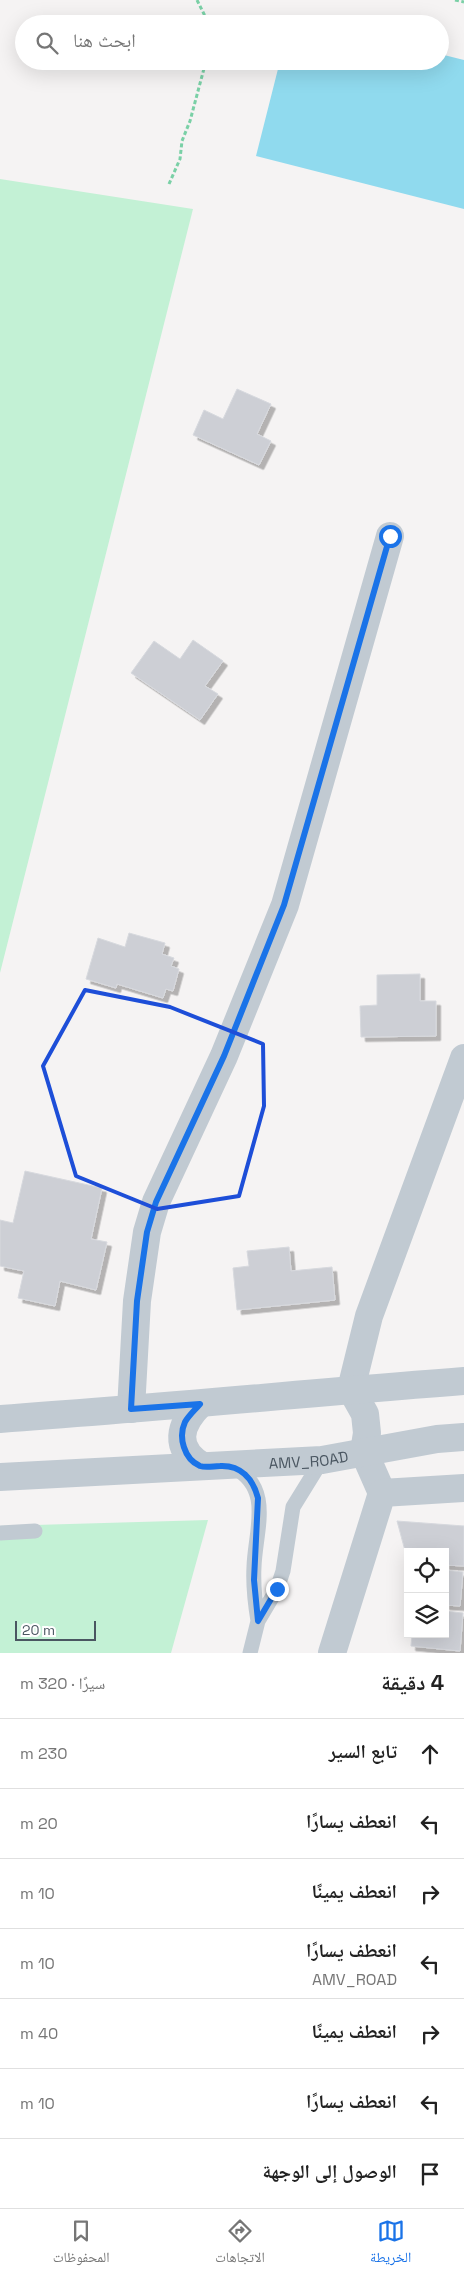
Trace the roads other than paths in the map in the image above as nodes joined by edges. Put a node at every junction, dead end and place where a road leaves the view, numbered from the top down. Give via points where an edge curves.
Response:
1 (390, 536) dead end
2 (464, 1058) edge
3 (464, 1381) edge
4 (350, 1389) junction
5 (200, 1404) junction
6 (131, 1409) junction
7 (0, 1419) edge
8 (464, 1437) edge
9 (364, 1452) junction
10 (322, 1460) junction
11 (202, 1466) junction
12 (231, 1466) junction
13 (0, 1477) edge
14 (464, 1488) edge
15 (382, 1493) junction
16 (35, 1532) dead end
17 (0, 1533) edge
18 (258, 1621) junction
19 (250, 1653) edge
20 (332, 1653) edge

1 - 6 street via 284,905 224,1056 156,1202 144,1250 137,1301
2 - 4 street via 369,1316
3 - 4 street
4 - 5 street
4 - 9 street via 365,1414
5 - 6 street
5 - 11 street via 186,1421 182,1442 193,1461
6 - 7 street
8 - 9 street, AMV_ROAD
9 - 10 street, AMV_ROAD
9 - 15 street
10 - 12 street, AMV_ROAD
10 - 18 lane via 293,1507 283,1572
11 - 12 street, AMV_ROAD
11 - 13 street, AMV_ROAD
12 - 18 lane via 248,1477 258,1498 254,1580
14 - 15 street
15 - 20 street
16 - 17 lane
18 - 19 lane

